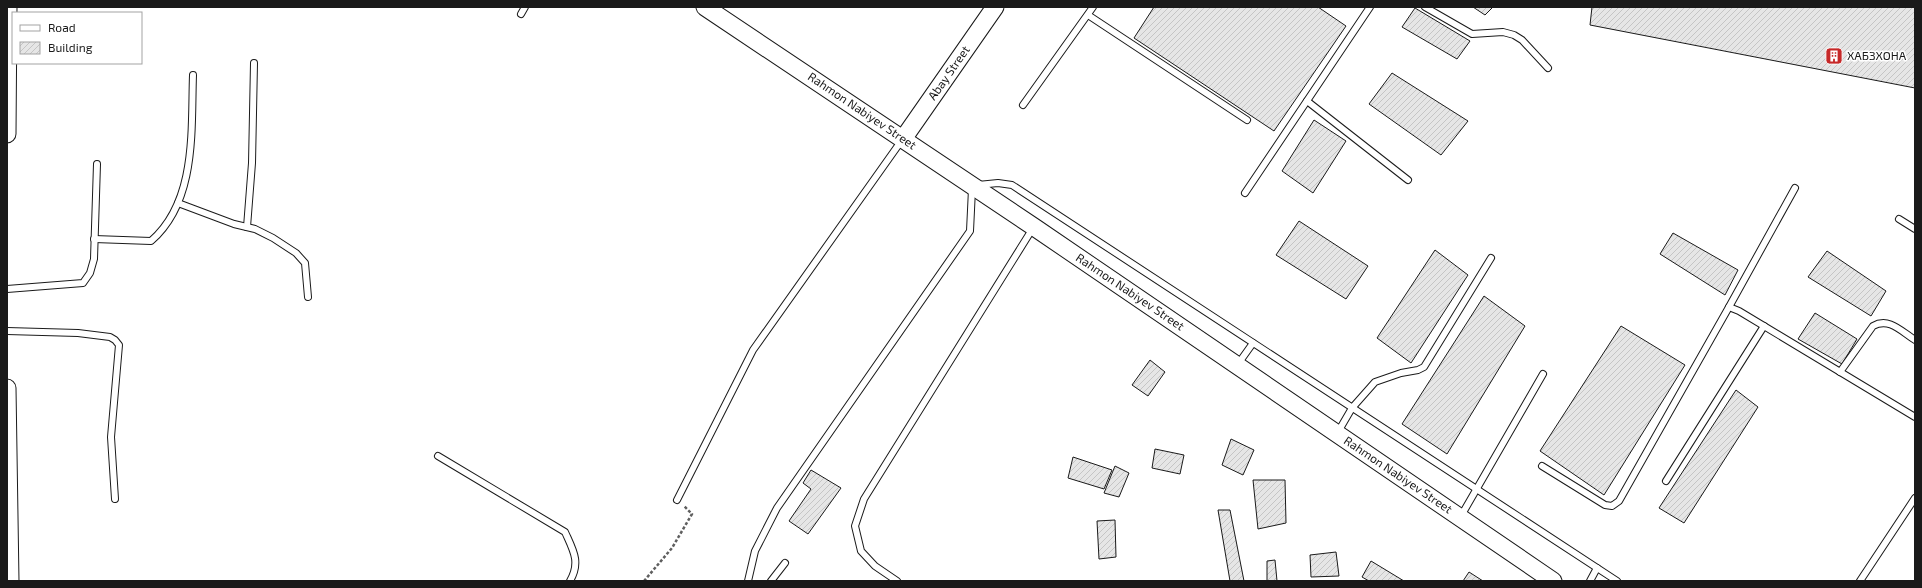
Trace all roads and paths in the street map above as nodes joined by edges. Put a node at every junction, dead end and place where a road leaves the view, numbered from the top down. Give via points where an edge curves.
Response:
1 (8, 7) edge
2 (525, 7) edge
3 (705, 7) edge
4 (995, 7) edge
5 (1094, 7) edge
6 (1370, 7) edge
7 (1424, 7) edge
8 (521, 14) dead end
9 (1088, 15) junction
10 (254, 63) dead end
11 (1548, 68) dead end
12 (193, 75) dead end
13 (1307, 101) junction
14 (1023, 105) dead end
15 (1247, 120) dead end
16 (7, 134) edge
17 (903, 139) junction
18 (97, 164) dead end
19 (1408, 180) dead end
20 (973, 186) junction
21 (1795, 188) dead end
22 (1245, 193) dead end
23 (178, 203) junction
24 (1899, 219) dead end
25 (247, 227) junction
26 (1034, 227) junction
27 (1915, 229) edge
28 (94, 239) junction
29 (1491, 258) dead end
30 (7, 289) edge
31 (308, 297) dead end
32 (1729, 307) junction
33 (1764, 326) junction
34 (7, 331) edge
35 (1915, 340) edge
36 (1253, 343) junction
37 (1237, 365) junction
38 (1840, 372) junction
39 (1543, 374) dead end
40 (7, 388) edge
41 (1352, 408) junction
42 (1915, 417) edge
43 (1337, 434) junction
44 (438, 456) dead end
45 (1542, 466) dead end
46 (8, 468) edge
47 (1666, 480) dead end
48 (1477, 490) junction
49 (1915, 498) edge
50 (115, 499) dead end
51 (677, 500) joint
52 (1460, 518) junction
53 (784, 563) dead end
54 (1597, 568) junction
55 (10, 581) edge
56 (570, 581) edge
57 (644, 581) edge
58 (748, 581) edge
59 (771, 581) edge
60 (898, 581) edge
61 (1553, 581) edge
62 (1590, 581) edge
63 (1617, 581) edge
64 (1860, 581) edge

1 - 16 main road
2 - 8 lane
3 - 17 main road, Rahmon Nabiyev Street
4 - 17 main road, Abay Street
5 - 9 lane
6 - 13 lane
7 - 11 lane via 1472,34 1503,32 1514,35
9 - 14 lane
9 - 15 lane
10 - 25 lane via 252,163
12 - 23 lane via 190,152
13 - 19 lane
13 - 22 lane
17 - 20 main road, Rahmon Nabiyev Street
17 - 51 lane via 753,350
18 - 28 lane
20 - 26 main road, Rahmon Nabiyev Street
20 - 36 lane via 998,183 1012,185
20 - 58 lane via 970,231 777,508 755,551
21 - 32 lane
23 - 25 lane
23 - 28 lane via 162,231 151,241
24 - 27 lane
25 - 31 lane via 273,238 296,253 305,263
26 - 37 main road, Rahmon Nabiyev Street
26 - 60 lane via 864,499 855,526 861,551 875,566
28 - 30 lane via 94,259 83,284
29 - 41 lane via 1424,367 1375,382
32 - 33 lane
32 - 45 lane via 1619,501 1612,506 1605,505
33 - 38 lane
33 - 47 lane
34 - 50 lane via 78,333 110,337 119,345 111,437
35 - 38 lane via 1889,323 1880,322 1873,326
36 - 37 lane
36 - 41 lane
37 - 43 main road, Rahmon Nabiyev Street
38 - 42 lane
39 - 48 lane
40 - 46 main road
41 - 43 lane
41 - 48 lane
43 - 52 main road, Rahmon Nabiyev Street
44 - 56 lane via 565,532 576,554 574,574
46 - 55 main road
48 - 52 lane
48 - 54 lane
49 - 64 lane
51 - 57 path via 692,514 672,548
52 - 61 main road, Rahmon Nabiyev Street
53 - 59 lane
54 - 62 lane
54 - 63 lane

